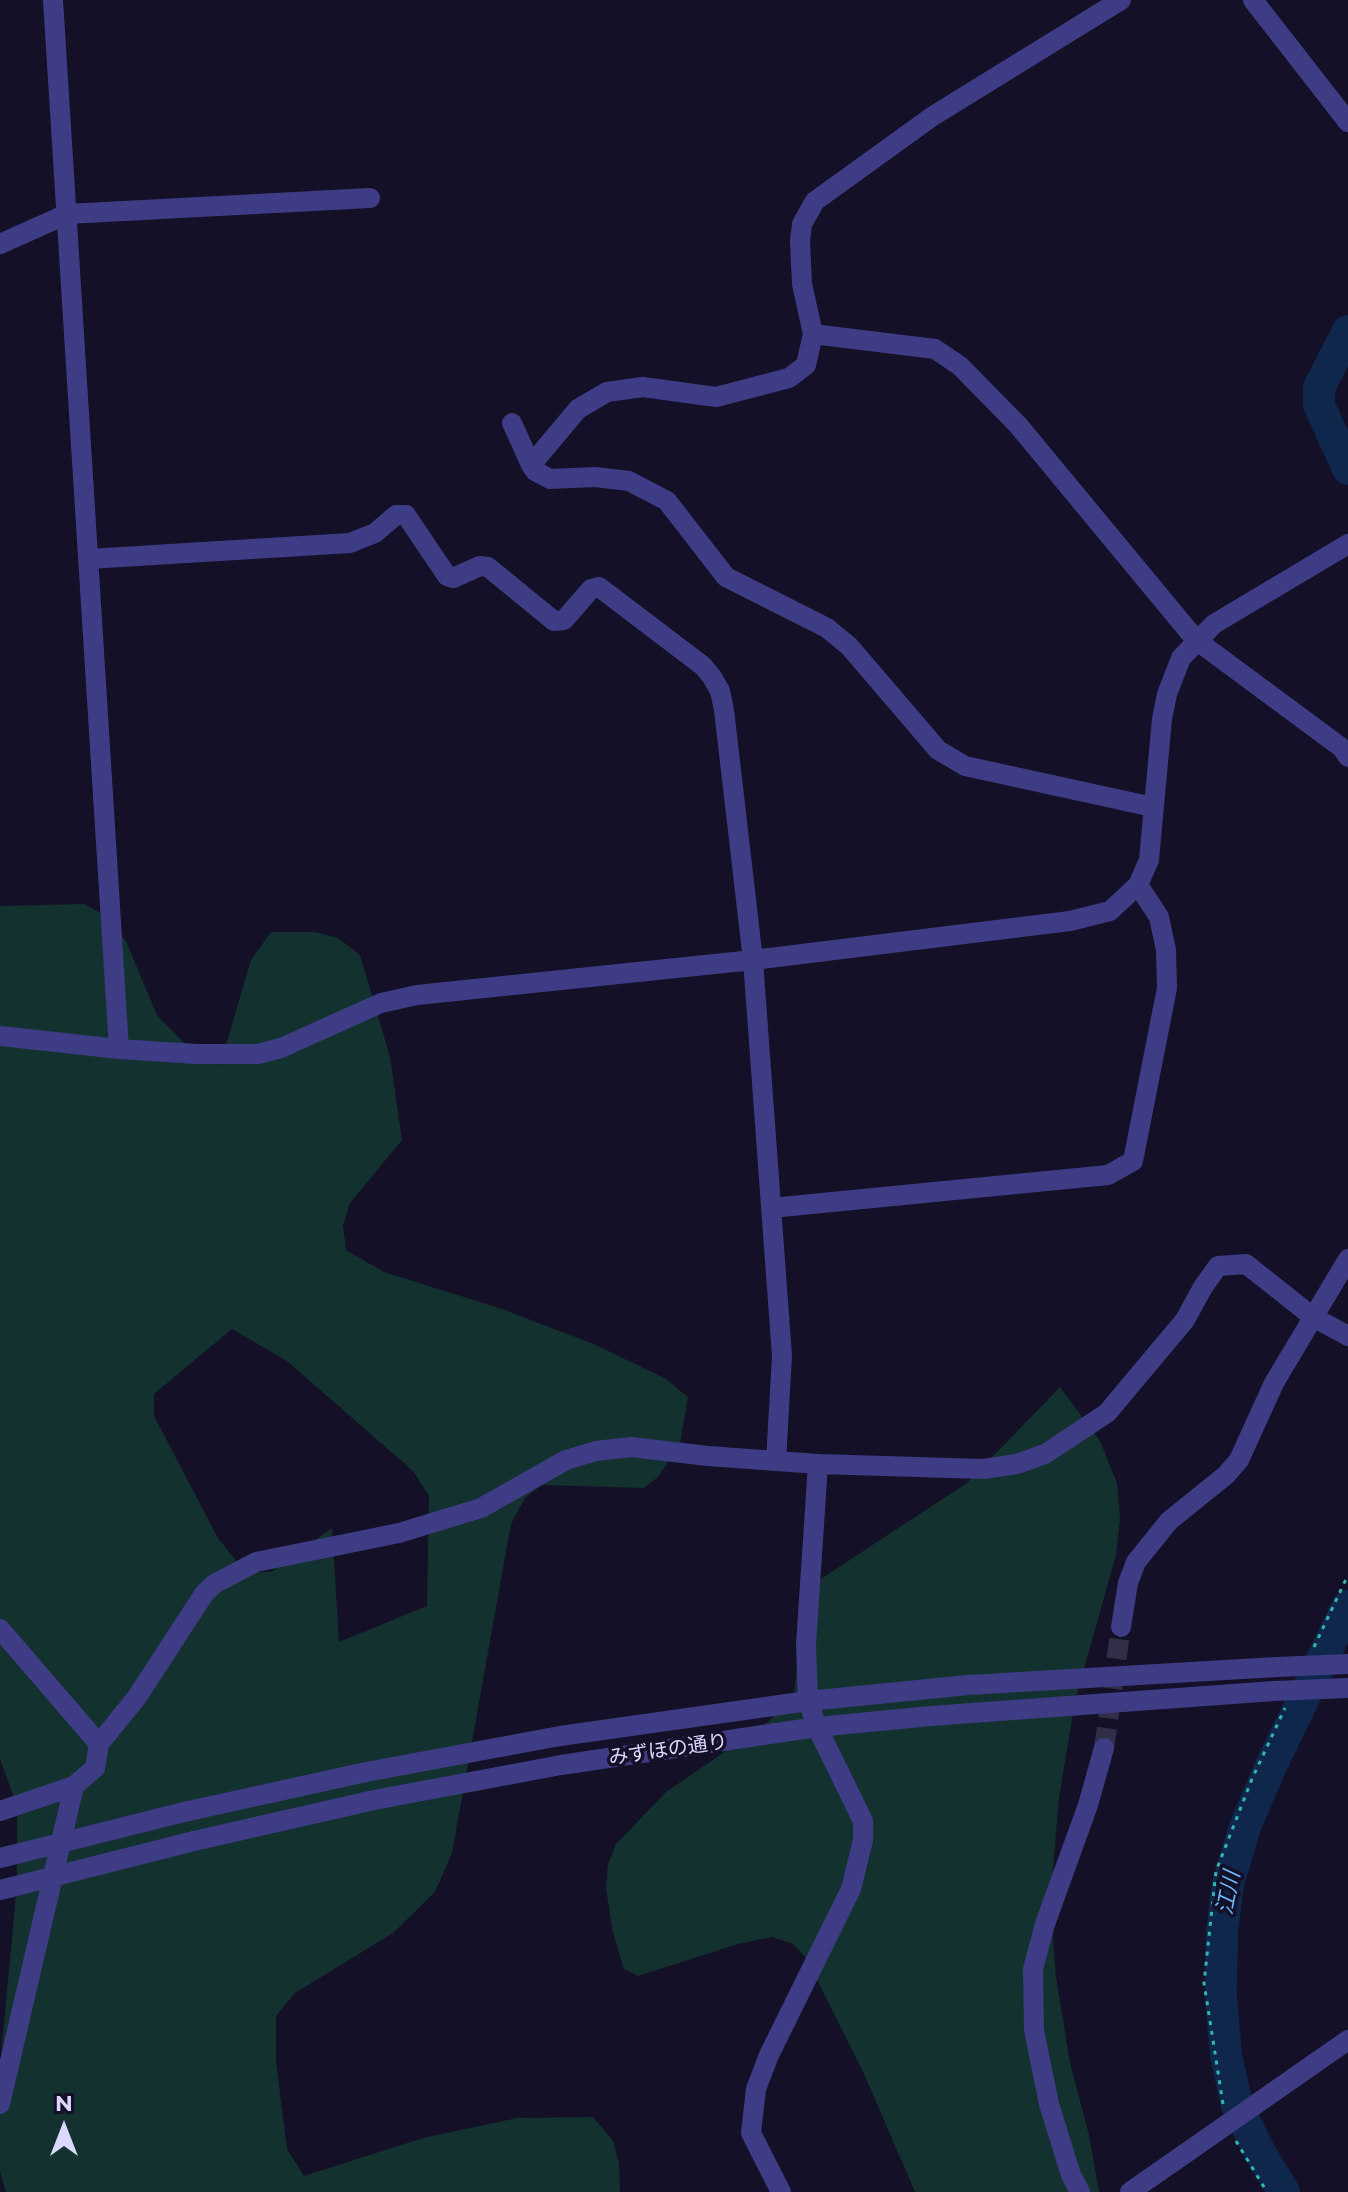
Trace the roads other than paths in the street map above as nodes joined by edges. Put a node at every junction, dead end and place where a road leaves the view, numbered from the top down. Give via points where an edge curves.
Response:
1 (53, 0) edge
2 (1121, 0) edge
3 (1253, 0) edge
4 (1348, 122) edge
5 (370, 198) dead end
6 (67, 214) junction
7 (0, 244) edge
8 (813, 334) junction
9 (512, 423) dead end
10 (531, 465) junction
11 (1348, 544) edge
12 (89, 559) junction
13 (1196, 640) junction
14 (1348, 757) edge
15 (1153, 807) junction
16 (1138, 885) junction
17 (753, 960) junction
18 (0, 1036) edge
19 (119, 1049) junction
20 (771, 1208) junction
21 (1348, 1259) edge
22 (1313, 1317) junction
23 (1348, 1336) edge
24 (776, 1461) junction
25 (818, 1464) junction
26 (1121, 1627) tunnel mouth
27 (0, 1629) edge
28 (1348, 1664) edge
29 (1348, 1688) edge
30 (808, 1701) junction
31 (817, 1727) junction
32 (99, 1744) junction
33 (1104, 1748) tunnel mouth
34 (74, 1786) junction
35 (0, 1811) edge
36 (0, 1858) edge
37 (0, 1890) edge
38 (1348, 2040) edge
39 (0, 2104) edge
40 (781, 2192) edge
41 (1080, 2192) edge
42 (1130, 2192) edge

1 - 6 street
2 - 8 street via 933,116 815,201 802,224 800,241
3 - 4 street
5 - 6 street
6 - 7 street
6 - 12 street
8 - 10 street via 806,365 782,381 716,397 643,387 607,392 578,409
8 - 13 street via 935,349 960,366 1018,425
9 - 10 street
10 - 15 street via 550,479 629,481 660,496 726,577 827,628 849,646 938,750 965,766
11 - 13 street
12 - 17 street via 350,543 375,533 396,515 406,515 447,576 488,567 554,621 564,620 591,589 599,587 703,666 720,691
12 - 19 street
13 - 14 street
13 - 15 street via 1181,658 1167,694
15 - 16 street via 1149,860
16 - 17 street via 1110,911 1070,921
16 - 20 street via 1159,917 1167,988 1133,1161 1108,1175
17 - 19 street via 417,995 381,1003 258,1054
17 - 20 street
18 - 19 street
20 - 24 street via 782,1356
21 - 22 street
22 - 23 street
22 - 25 street via 1246,1264 1218,1266 1185,1320 1107,1413 1045,1454 983,1469
22 - 26 street via 1274,1383 1239,1460 1169,1521 1136,1562
24 - 25 street
24 - 32 street via 631,1447 596,1451 566,1460 481,1508 399,1533 256,1562 204,1594 137,1697
25 - 30 street via 806,1645
27 - 32 street
28 - 30 street, みずほの通り, bridge via 968,1685
29 - 31 street, みずほの通り, bridge via 1280,1699 931,1716
30 - 31 street
30 - 36 street, みずほの通り, bridge via 560,1736 366,1772
31 - 37 street, みずほの通り, bridge via 561,1765 374,1800
31 - 40 street via 863,1821 863,1840 851,1889 756,2089 751,2133
32 - 34 street via 95,1768
33 - 41 street via 1033,1969 1034,2030 1049,2104
34 - 35 street
34 - 39 street
38 - 42 street

